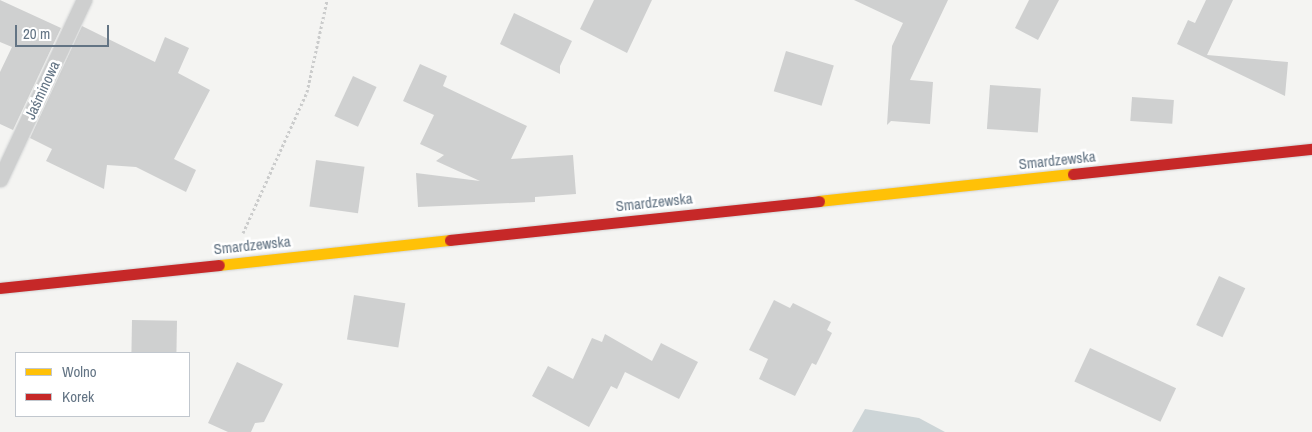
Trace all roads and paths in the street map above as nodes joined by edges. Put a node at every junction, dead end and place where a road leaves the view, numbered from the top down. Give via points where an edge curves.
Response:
1 (84, 0) edge
2 (327, 0) edge
3 (1312, 149) edge
4 (0, 179) edge
5 (229, 263) junction
6 (0, 288) edge

1 - 4 lane, Jaśminowa
2 - 5 path via 307,92
3 - 5 street, Smardzewska
5 - 6 street, Smardzewska

